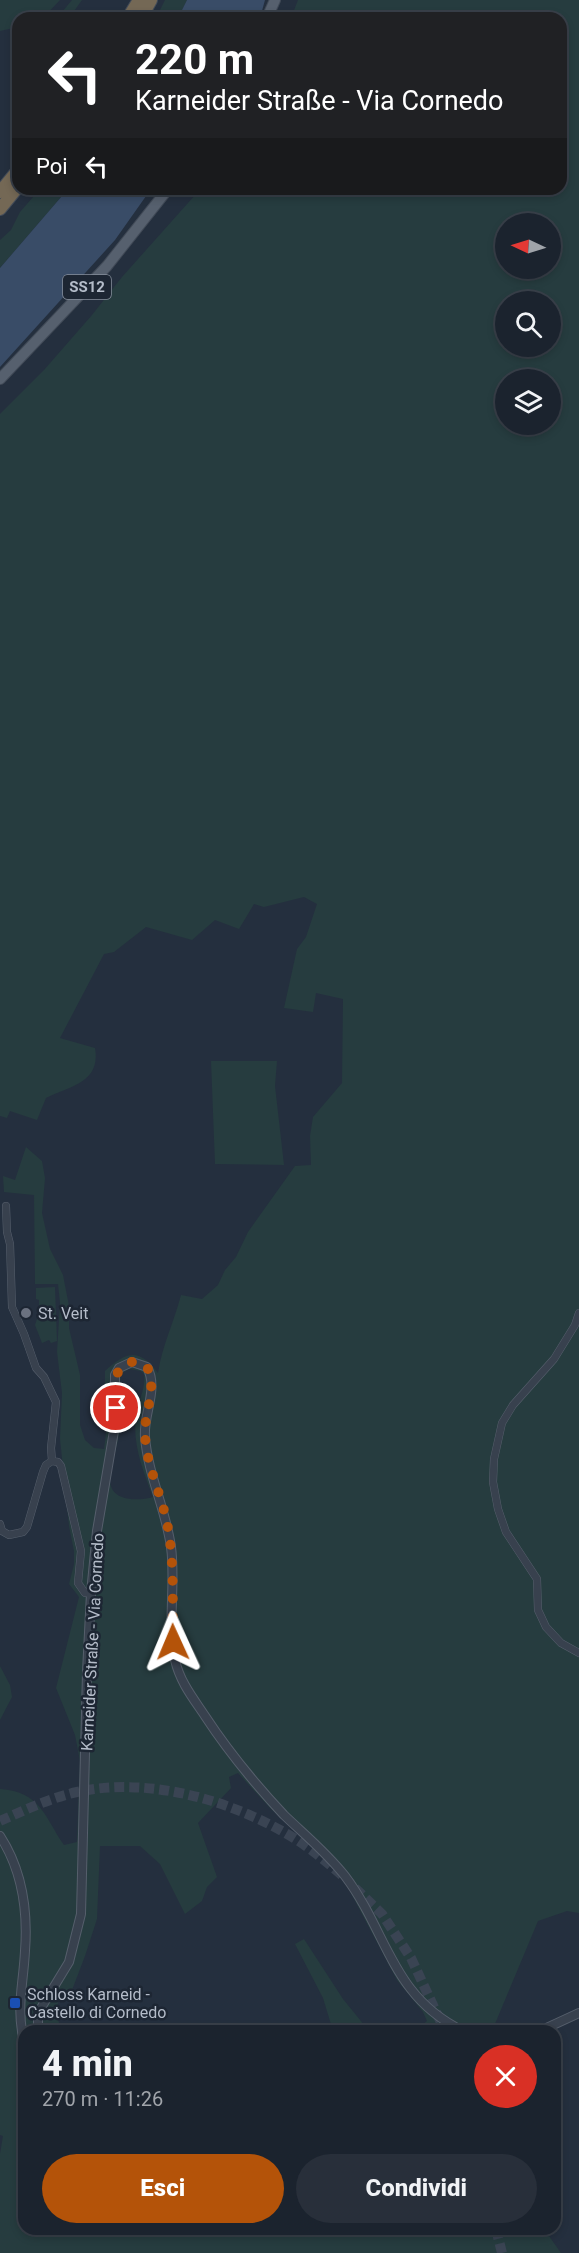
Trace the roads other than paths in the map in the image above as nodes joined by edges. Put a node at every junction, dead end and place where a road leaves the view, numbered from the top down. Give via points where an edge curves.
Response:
1 (12, 177) edge
2 (0, 192) edge
3 (12, 194) edge
4 (163, 195) edge
5 (0, 208) edge
6 (0, 380) edge
7 (6, 1206) dead end
8 (579, 1313) edge
9 (52, 1461) junction
10 (0, 1524) edge
11 (91, 1593) junction
12 (579, 1653) edge
13 (0, 1836) edge
14 (579, 2013) edge
15 (21, 2025) edge
16 (39, 2025) edge
17 (451, 2025) edge
18 (553, 2025) edge

1 - 2 highway
3 - 5 highway
4 - 6 main road, SS12 via 107,266
7 - 9 street via 12,1307 36,1368 56,1402
8 - 12 street via 554,1359 502,1423 492,1482 506,1532 537,1579 538,1610 546,1627 561,1643
9 - 10 street via 43,1472 23,1532 9,1535
9 - 11 street via 61,1466 81,1551 78,1583 86,1593
11 - 16 street, Karneider Straße - Via Cornedo via 81,1914 69,1962 41,2008
11 - 17 street, Karneider Straße - Via Cornedo via 115,1425 115,1375 124,1364 140,1363 147,1367 152,1380 145,1437 172,1548 173,1642 179,1676 222,1742 252,1779 345,1876 401,1977 424,2004
13 - 15 street via 21,1882 25,1951 19,2010
14 - 18 street

